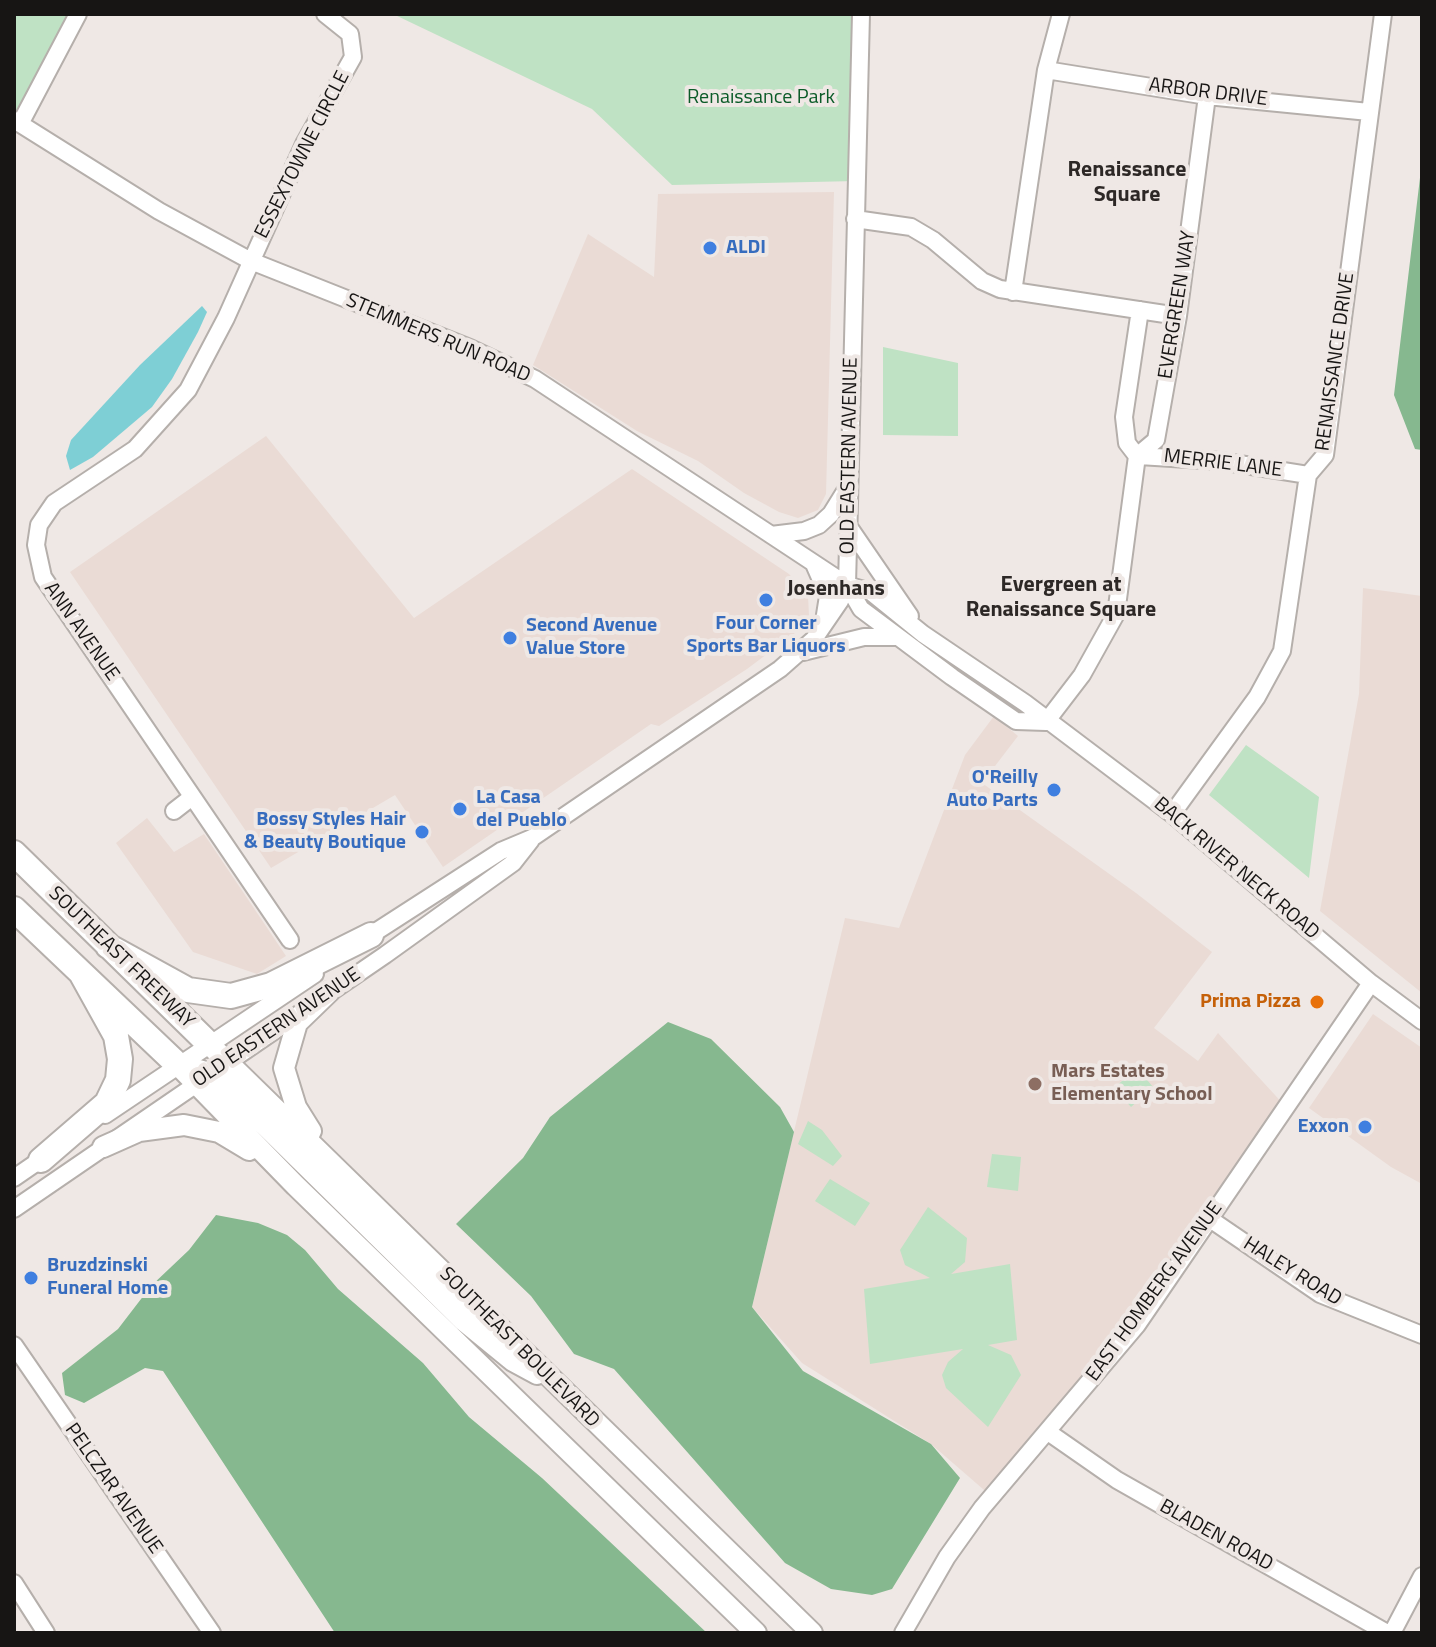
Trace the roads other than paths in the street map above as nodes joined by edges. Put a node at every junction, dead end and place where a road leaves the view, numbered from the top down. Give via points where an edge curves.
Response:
1 (78, 14) edge
2 (325, 14) edge
3 (861, 14) edge
4 (1061, 14) edge
5 (1383, 14) edge
6 (1046, 70) junction
7 (1207, 96) junction
8 (1369, 112) junction
9 (17, 122) edge
10 (855, 219) junction
11 (251, 261) junction
12 (1013, 292) junction
13 (1140, 310) junction
14 (1178, 316) junction
15 (1137, 456) junction
16 (1308, 475) junction
17 (849, 484) junction
18 (849, 527) junction
19 (771, 535) junction
20 (814, 563) junction
21 (847, 585) junction
22 (822, 630) junction
23 (923, 634) junction
24 (896, 637) junction
25 (801, 653) junction
26 (1046, 722) junction
27 (192, 797) junction
28 (174, 811) dead end
29 (1172, 814) junction
30 (532, 838) junction
31 (14, 853) edge
32 (14, 909) edge
33 (371, 935) junction
34 (290, 940) dead end
35 (108, 946) junction
36 (81, 973) junction
37 (1371, 983) junction
38 (329, 992) junction
39 (1422, 1021) edge
40 (208, 1043) junction
41 (228, 1062) junction
42 (177, 1064) junction
43 (202, 1078) junction
44 (103, 1147) junction
45 (41, 1160) junction
46 (331, 1161) junction
47 (14, 1178) edge
48 (296, 1186) junction
49 (14, 1209) edge
50 (1210, 1219) junction
51 (1422, 1335) edge
52 (14, 1345) edge
53 (555, 1383) junction
54 (1048, 1432) junction
55 (1422, 1576) edge
56 (14, 1583) edge
57 (46, 1633) edge
58 (212, 1633) edge
59 (756, 1633) edge
60 (812, 1633) edge
61 (903, 1633) edge
62 (1390, 1633) edge

1 - 9 street
2 - 11 street, ESSEXTOWNE CIRCLE via 350,34 353,57 304,144
3 - 10 street, OLD EASTERN AVENUE
4 - 6 street
5 - 8 street, RENAISSANCE DRIVE
6 - 7 street, ARBOR DRIVE
6 - 12 street
7 - 8 street, ARBOR DRIVE
7 - 14 street, EVERGREEN WAY
8 - 16 street, RENAISSANCE DRIVE via 1325,455
9 - 11 street, STEMMERS RUN ROAD
10 - 12 street via 911,227 982,281
10 - 17 street, OLD EASTERN AVENUE
11 - 19 street, STEMMERS RUN ROAD via 524,374
11 - 27 street, ANN AVENUE via 181,399 135,449 54,503 37,534 43,577
12 - 13 street
13 - 14 street
13 - 15 street, EVERGREEN WAY via 1124,425 1127,443
14 - 15 street, EVERGREEN WAY via 1156,440
15 - 16 street, MERRIE LANE via 1220,461
15 - 26 street, EVERGREEN WAY via 1116,614 1082,675
16 - 29 street, RENAISSANCE DRIVE via 1282,651 1263,688
17 - 18 street, OLD EASTERN AVENUE
17 - 19 street via 819,525
18 - 21 street, OLD EASTERN AVENUE
18 - 23 street
19 - 20 street, STEMMERS RUN ROAD
20 - 21 street, STEMMERS RUN ROAD
20 - 22 street via 828,596
21 - 22 street, OLD EASTERN AVENUE
21 - 23 street, BACK RIVER NECK ROAD via 871,592
21 - 24 street, BACK RIVER NECK ROAD via 861,609
22 - 25 street, OLD EASTERN AVENUE
23 - 26 street, BACK RIVER NECK ROAD
24 - 25 street via 864,637
24 - 26 street, BACK RIVER NECK ROAD via 1016,721
25 - 30 street, OLD EASTERN AVENUE
26 - 29 street, BACK RIVER NECK ROAD
27 - 28 street
27 - 34 street, ANN AVENUE
29 - 37 street, BACK RIVER NECK ROAD
30 - 33 street, OLD EASTERN AVENUE via 501,851
30 - 38 street, OLD EASTERN AVENUE via 513,863
31 - 35 highway, SOUTHEAST FREEWAY
32 - 36 highway, SOUTHEAST FREEWAY
33 - 35 highway via 271,985 231,996 188,990
33 - 40 street, OLD EASTERN AVENUE
35 - 40 highway, SOUTHEAST FREEWAY
36 - 42 highway, SOUTHEAST FREEWAY
36 - 45 highway via 116,1036 118,1080 107,1103
37 - 39 street, BACK RIVER NECK ROAD
37 - 50 street, EAST HOMBERG AVENUE
38 - 41 street, OLD EASTERN AVENUE
38 - 46 main road via 297,1023 284,1068 296,1107
40 - 41 main road, SOUTHEAST FREEWAY
40 - 42 street, OLD EASTERN AVENUE
41 - 43 street, OLD EASTERN AVENUE
41 - 46 main road, SOUTHEAST BOULEVARD
42 - 43 main road
42 - 45 street, OLD EASTERN AVENUE
43 - 44 street, OLD EASTERN AVENUE
43 - 48 main road, SOUTHEAST BOULEVARD
43 - 53 main road via 464,1321 513,1361
44 - 48 main road via 162,1126 202,1127 234,1139
44 - 49 street, OLD EASTERN AVENUE
45 - 47 street, OLD EASTERN AVENUE
46 - 53 main road, SOUTHEAST BOULEVARD
48 - 59 main road, SOUTHEAST BOULEVARD
50 - 51 street, HALEY ROAD via 1320,1294
50 - 54 street, EAST HOMBERG AVENUE via 1137,1325
52 - 58 street, PELCZAR AVENUE
53 - 60 main road, SOUTHEAST BOULEVARD
54 - 61 street, EAST HOMBERG AVENUE via 982,1508
54 - 62 street, BLADEN ROAD via 1117,1480
55 - 62 street
56 - 57 street

